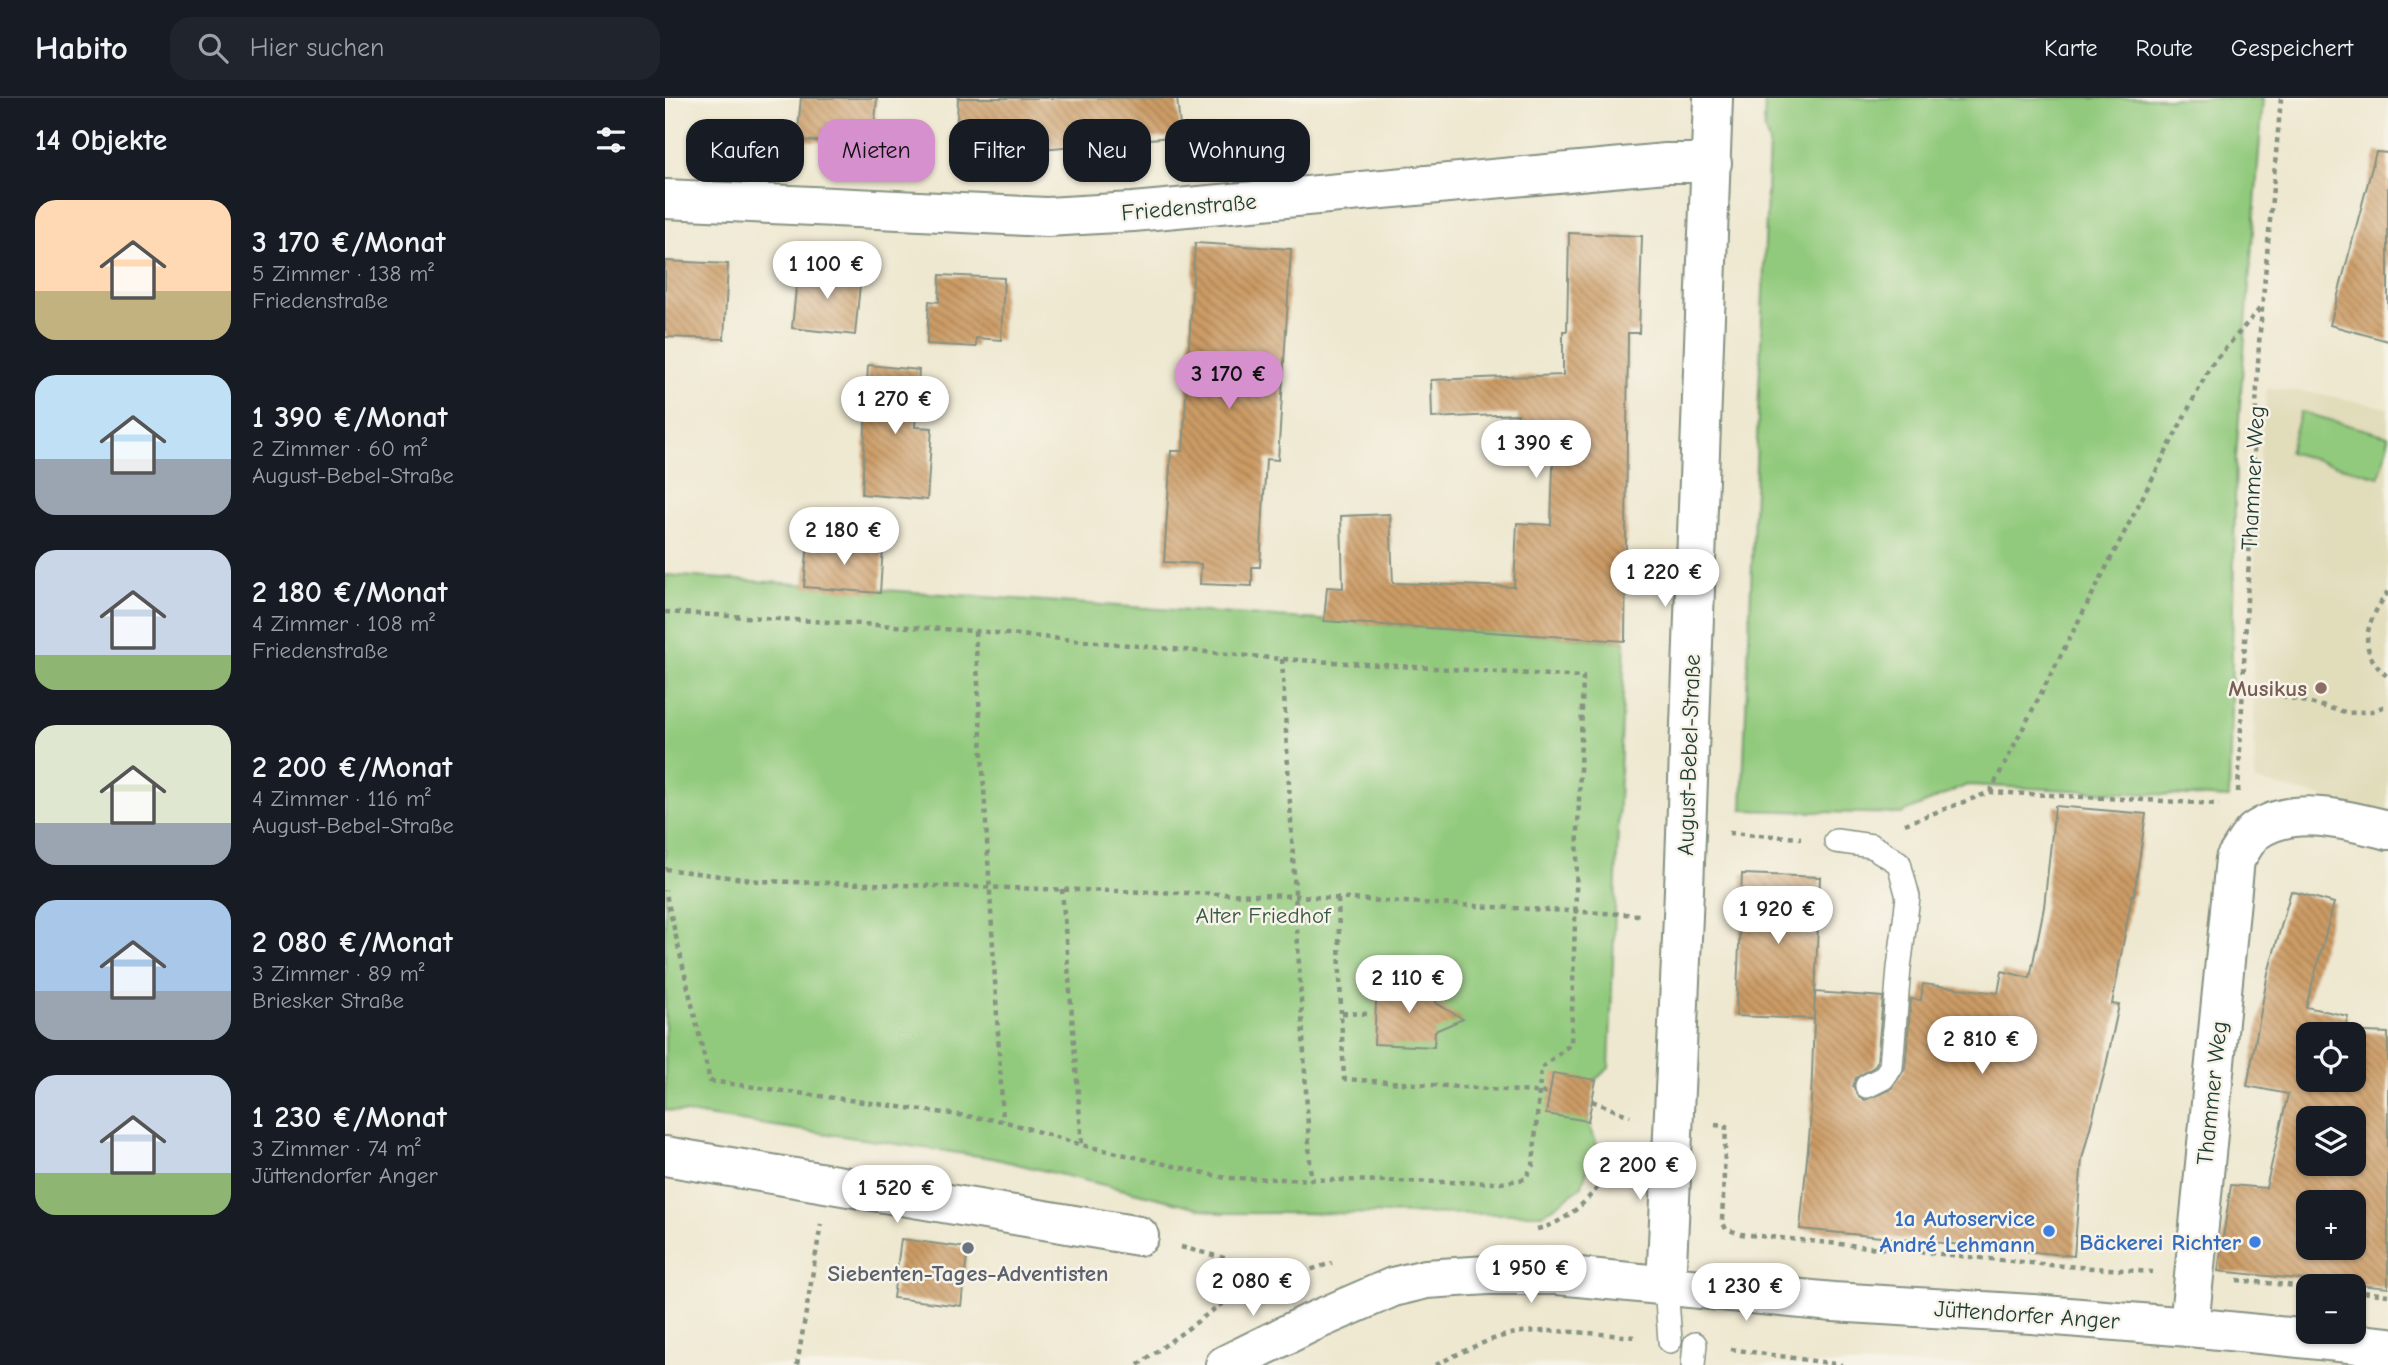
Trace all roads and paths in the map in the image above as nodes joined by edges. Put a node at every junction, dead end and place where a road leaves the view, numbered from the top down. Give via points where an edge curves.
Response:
1 (1713, 98) edge
2 (2281, 98) edge
3 (1711, 163) junction
4 (665, 199) edge
5 (2263, 305) junction
6 (2388, 592) edge
7 (665, 612) edge
8 (975, 631) junction
9 (1282, 659) junction
10 (2388, 677) edge
11 (2243, 686) junction
12 (2388, 705) edge
13 (2224, 804) dead end
14 (2388, 830) edge
15 (1836, 841) dead end
16 (2235, 859) junction
17 (665, 869) edge
18 (989, 888) junction
19 (1062, 889) junction
20 (665, 890) edge
21 (1294, 896) junction
22 (1338, 899) junction
23 (1576, 911) junction
24 (1683, 916) junction
25 (1341, 1013) junction
26 (1367, 1014) dead end
27 (1867, 1086) dead end
28 (1539, 1091) junction
29 (1549, 1093) dead end
30 (1003, 1121) junction
31 (1673, 1122) junction
32 (1083, 1144) junction
33 (1632, 1144) dead end
34 (665, 1156) edge
35 (1311, 1180) junction
36 (828, 1184) junction
37 (1529, 1231) dead end
38 (1139, 1236) joint
39 (1336, 1261) dead end
40 (2194, 1275) junction
41 (1284, 1279) junction
42 (1666, 1286) junction
43 (2296, 1286) edge
44 (2366, 1292) edge
45 (2388, 1295) edge
46 (2189, 1327) junction
47 (1670, 1341) joint
48 (2388, 1347) edge
49 (1694, 1354) edge
50 (797, 1365) edge
51 (1138, 1365) edge
52 (1226, 1365) edge
53 (1436, 1365) edge
54 (1842, 1365) edge

1 - 3 street, August-Bebel-Straße
2 - 5 path, Thammer Weg
3 - 4 street, Friedenstraße via 1643,165 1047,217
3 - 24 street, August-Bebel-Straße
5 - 11 path, Thammer Weg
5 - 13 path via 2211,365 1990,792
6 - 10 path via 2373,618 2367,644 2369,656
7 - 8 path
8 - 9 path
8 - 18 path
9 - 21 path
9 - 23 path via 1583,677
11 - 12 path via 2349,713 2372,712
11 - 16 path, Thammer Weg
14 - 16 street via 2342,819 2283,819 2253,833
15 - 27 lane via 1872,846 1899,863 1908,897 1891,1067 1883,1078
16 - 40 street, Thammer Weg
17 - 18 path via 759,881
18 - 19 path
18 - 30 path
19 - 21 path
19 - 32 path
20 - 30 path via 710,1081
21 - 22 path
21 - 35 path
22 - 23 path
22 - 25 path
23 - 24 path
23 - 28 path via 1571,1044 1541,1068
24 - 31 street, August-Bebel-Straße
25 - 26 path
25 - 28 path via 1344,1079
28 - 29 path
28 - 35 path via 1534,1165 1524,1179 1501,1183
30 - 32 path
31 - 40 path via 1727,1126 1722,1222 1726,1229 1741,1234
31 - 42 street, August-Bebel-Straße
32 - 35 path via 1226,1178
33 - 37 path via 1584,1203 1551,1226
34 - 36 street
36 - 38 street
36 - 50 path
38 - 41 path via 1244,1263
39 - 41 path
40 - 43 path
40 - 46 street, Thammer Weg
41 - 51 path via 1220,1306
42 - 46 street, Jüttendorfer Anger
42 - 47 lane
42 - 52 street, Jüttendorfer Anger via 1558,1275 1426,1279 1333,1312
44 - 45 path
46 - 48 street, Jüttendorfer Anger
47 - 53 path via 1520,1332
49 - 54 path

